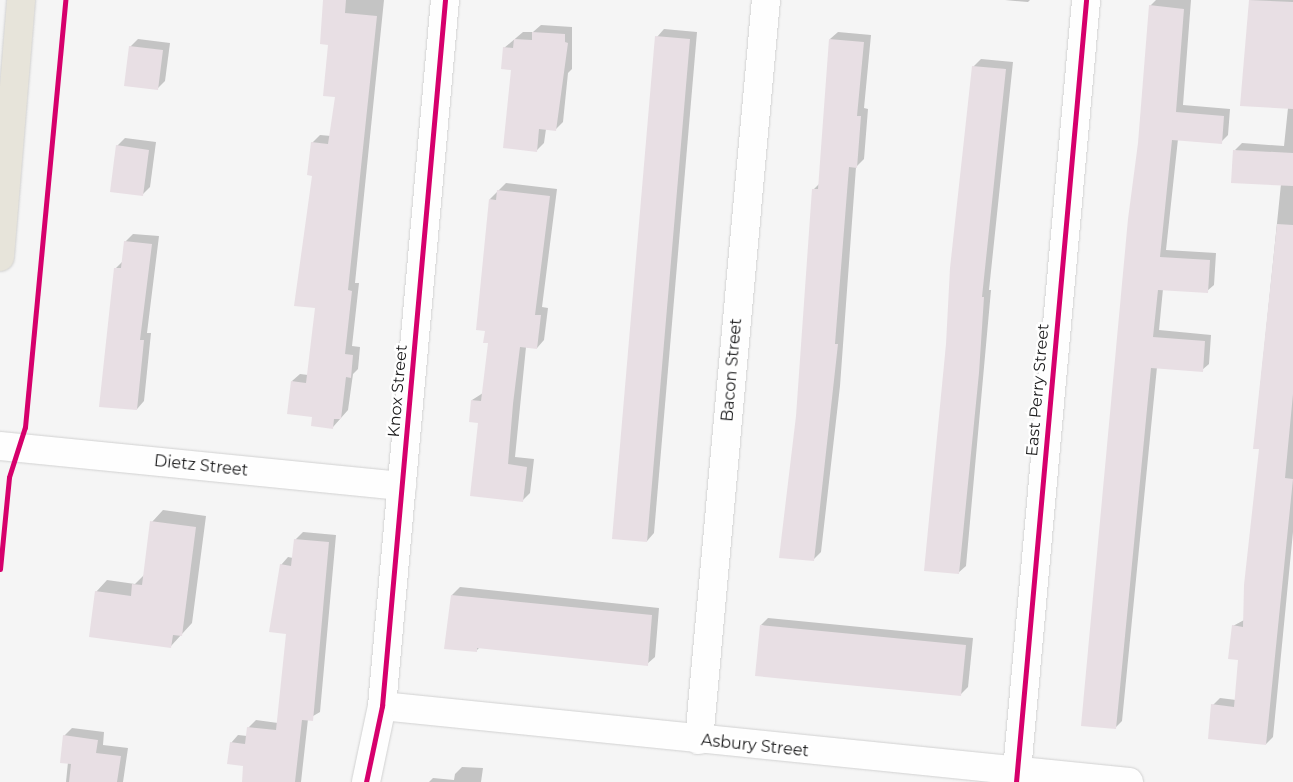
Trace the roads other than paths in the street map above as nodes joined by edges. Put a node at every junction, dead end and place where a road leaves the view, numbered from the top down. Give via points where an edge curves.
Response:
1 (21, 0) edge
2 (445, 0) edge
3 (766, 0) edge
4 (1086, 0) edge
5 (4, 146) edge
6 (0, 257) edge
7 (0, 446) edge
8 (402, 486) junction
9 (382, 706) junction
10 (698, 740) junction
11 (1016, 776) edge
12 (366, 782) edge
13 (1129, 782) edge

1 - 5 main road
2 - 8 street, Knox Street
3 - 10 street, Bacon Street
4 - 11 street, East Perry Street
5 - 6 main road
7 - 8 street, Dietz Street
8 - 9 street, Knox Street
9 - 10 street, Asbury Street
9 - 12 street, Knox Street
10 - 11 street, Asbury Street
11 - 13 street, Asbury Street

